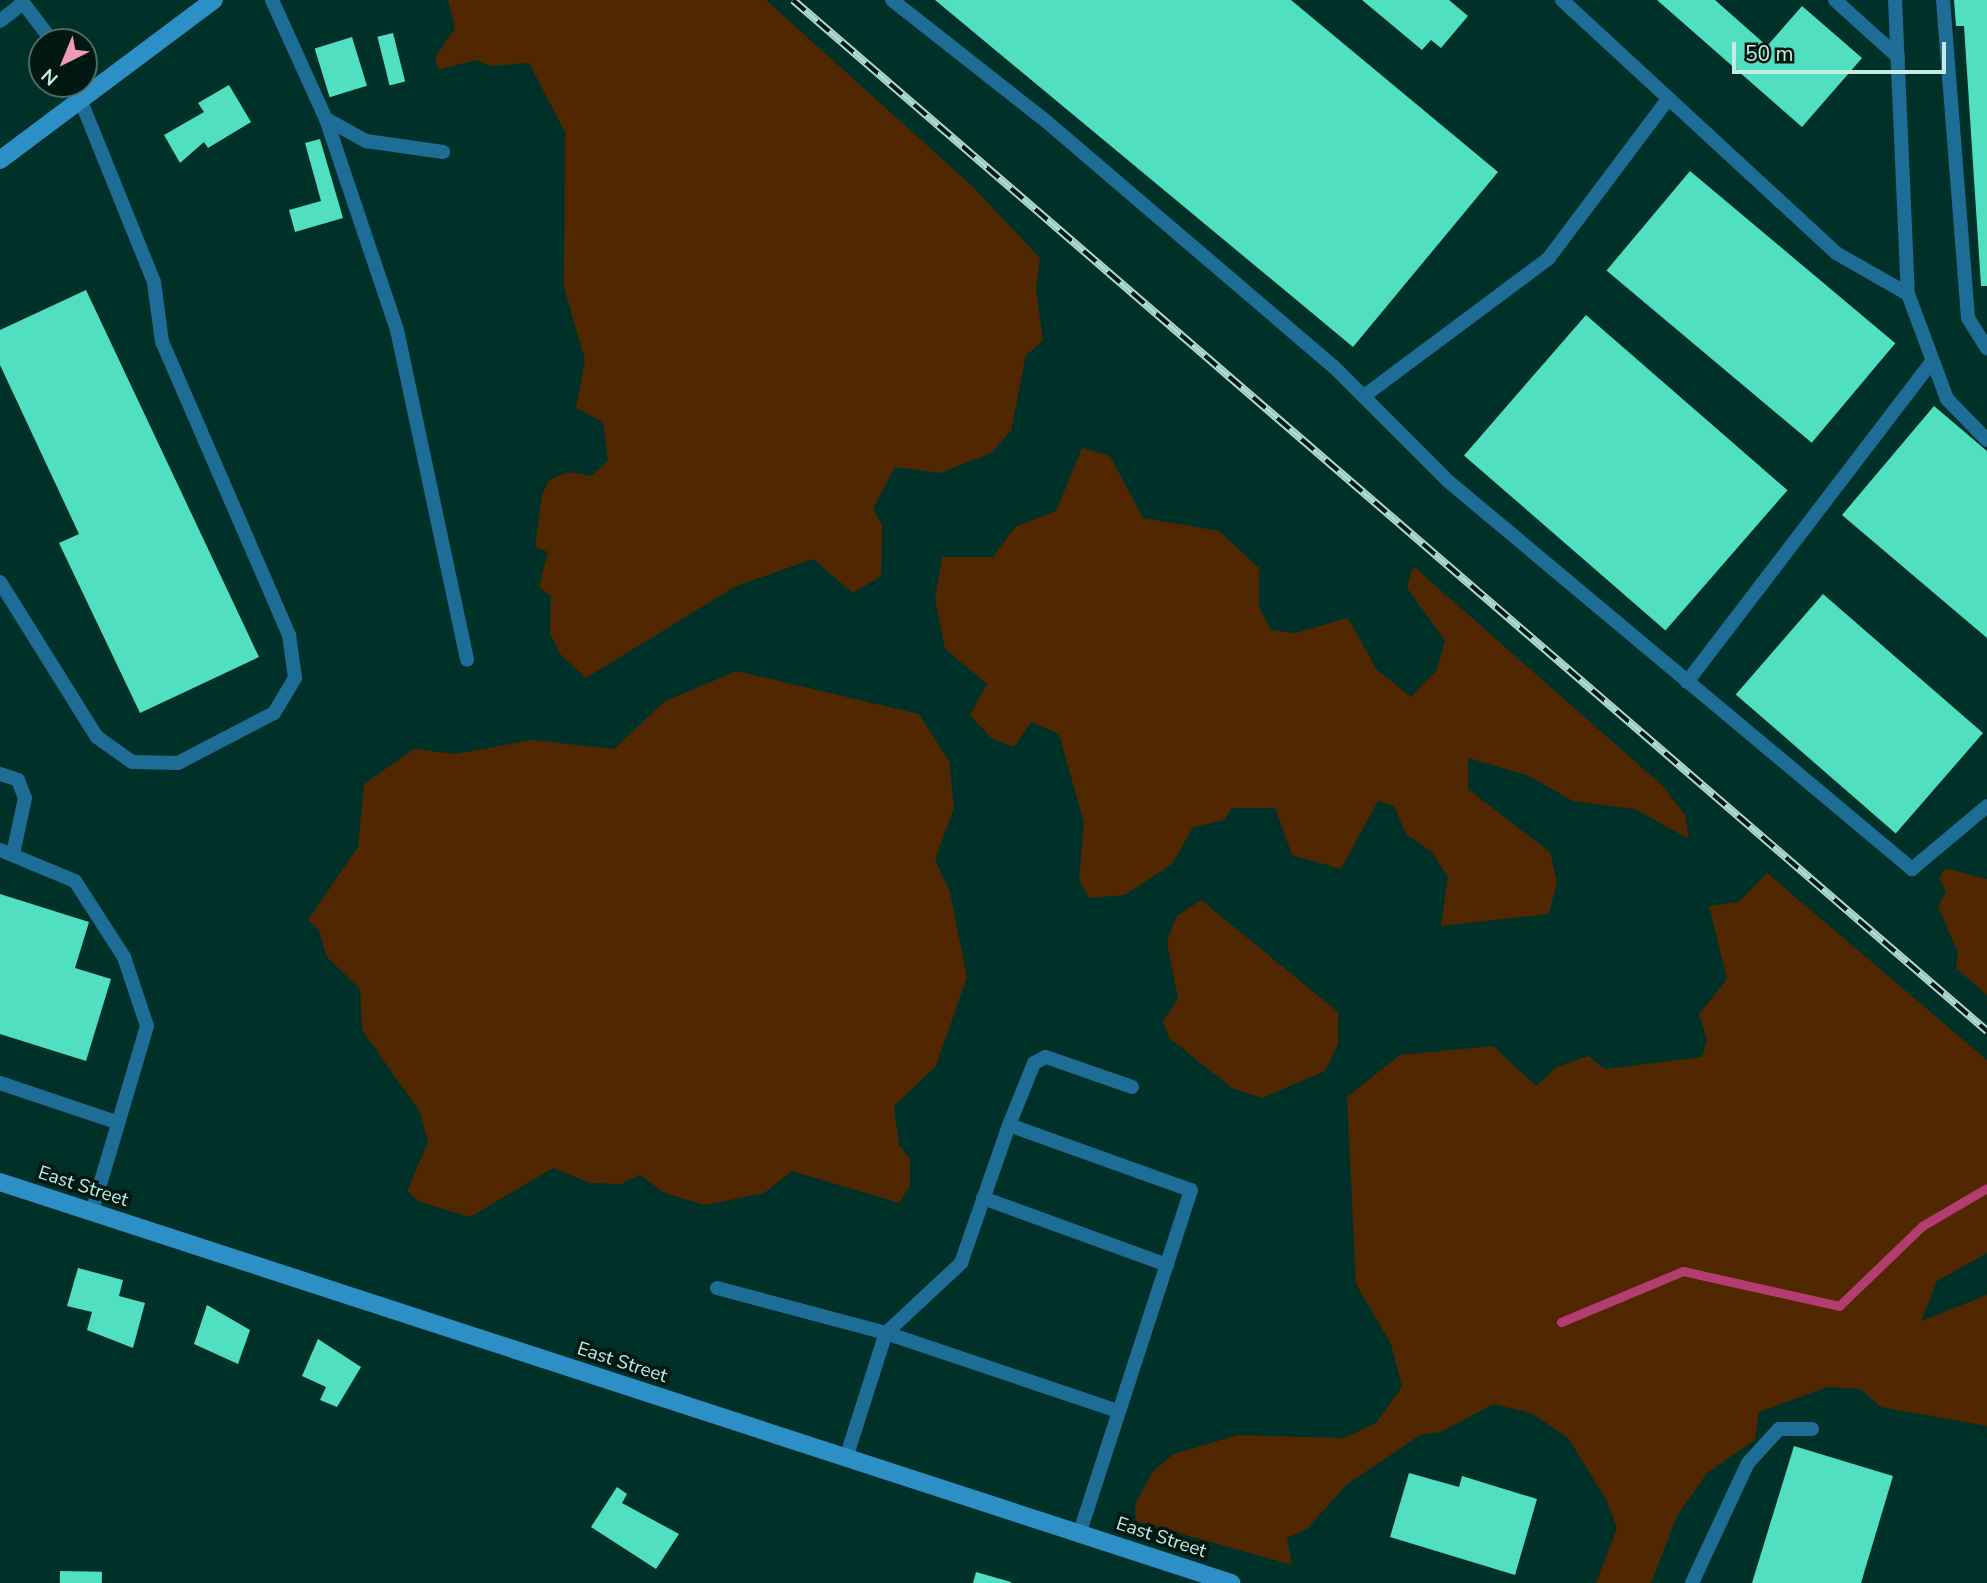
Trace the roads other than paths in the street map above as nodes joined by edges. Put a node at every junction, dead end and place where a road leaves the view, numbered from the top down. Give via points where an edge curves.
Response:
1 (214, 0) edge
2 (272, 0) edge
3 (892, 0) edge
4 (1562, 0) edge
5 (1835, 0) edge
6 (1895, 0) edge
7 (1943, 0) edge
8 (22, 1) edge
9 (0, 22) edge
10 (42, 28) edge
11 (1898, 57) junction
12 (98, 78) edge
13 (71, 98) edge
14 (80, 98) edge
15 (1669, 99) junction
16 (326, 119) junction
17 (443, 152) dead end
18 (0, 160) edge
19 (1908, 294) junction
20 (1987, 348) edge
21 (1933, 361) junction
22 (1364, 396) junction
23 (1987, 440) edge
24 (0, 582) edge
25 (467, 660) dead end
26 (1688, 682) junction
27 (0, 774) edge
28 (1987, 806) edge
29 (6, 852) edge
30 (0, 1083) edge
31 (1132, 1087) dead end
32 (116, 1122) junction
33 (1009, 1125) junction
34 (0, 1182) edge
35 (983, 1198) junction
36 (92, 1212) junction
37 (1167, 1265) junction
38 (717, 1288) dead end
39 (886, 1333) junction
40 (1118, 1411) junction
41 (1812, 1429) dead end
42 (846, 1458) junction
43 (1079, 1534) junction
44 (1231, 1583) edge
45 (1692, 1583) edge

1 - 12 main road
2 - 16 lane
3 - 22 lane via 1047,121
4 - 15 lane
5 - 11 lane
6 - 11 lane
7 - 20 lane via 1968,318
8 - 9 lane
8 - 10 lane
11 - 19 lane
13 - 18 main road
14 - 24 lane via 154,282 162,342 289,635 295,678 274,712 178,763 132,762 97,737
15 - 19 lane via 1836,253
15 - 22 lane via 1548,258
16 - 17 lane via 366,141
16 - 25 lane via 397,330
19 - 21 lane
21 - 23 lane via 1947,399
21 - 26 lane
22 - 26 lane via 1448,481
26 - 28 lane via 1912,869
27 - 29 lane via 18,780 25,797
29 - 32 lane via 75,881 124,957 147,1026
30 - 32 lane
31 - 33 lane via 1046,1057 1034,1063
32 - 36 lane
33 - 35 lane
33 - 37 lane via 1191,1190
34 - 36 main road, East Street
35 - 37 lane
35 - 39 lane via 961,1263
36 - 42 main road, East Street
37 - 40 lane
38 - 39 lane
39 - 40 lane
39 - 42 lane
40 - 43 lane
41 - 45 lane via 1779,1429 1748,1463
42 - 43 main road, East Street
43 - 44 main road, East Street

